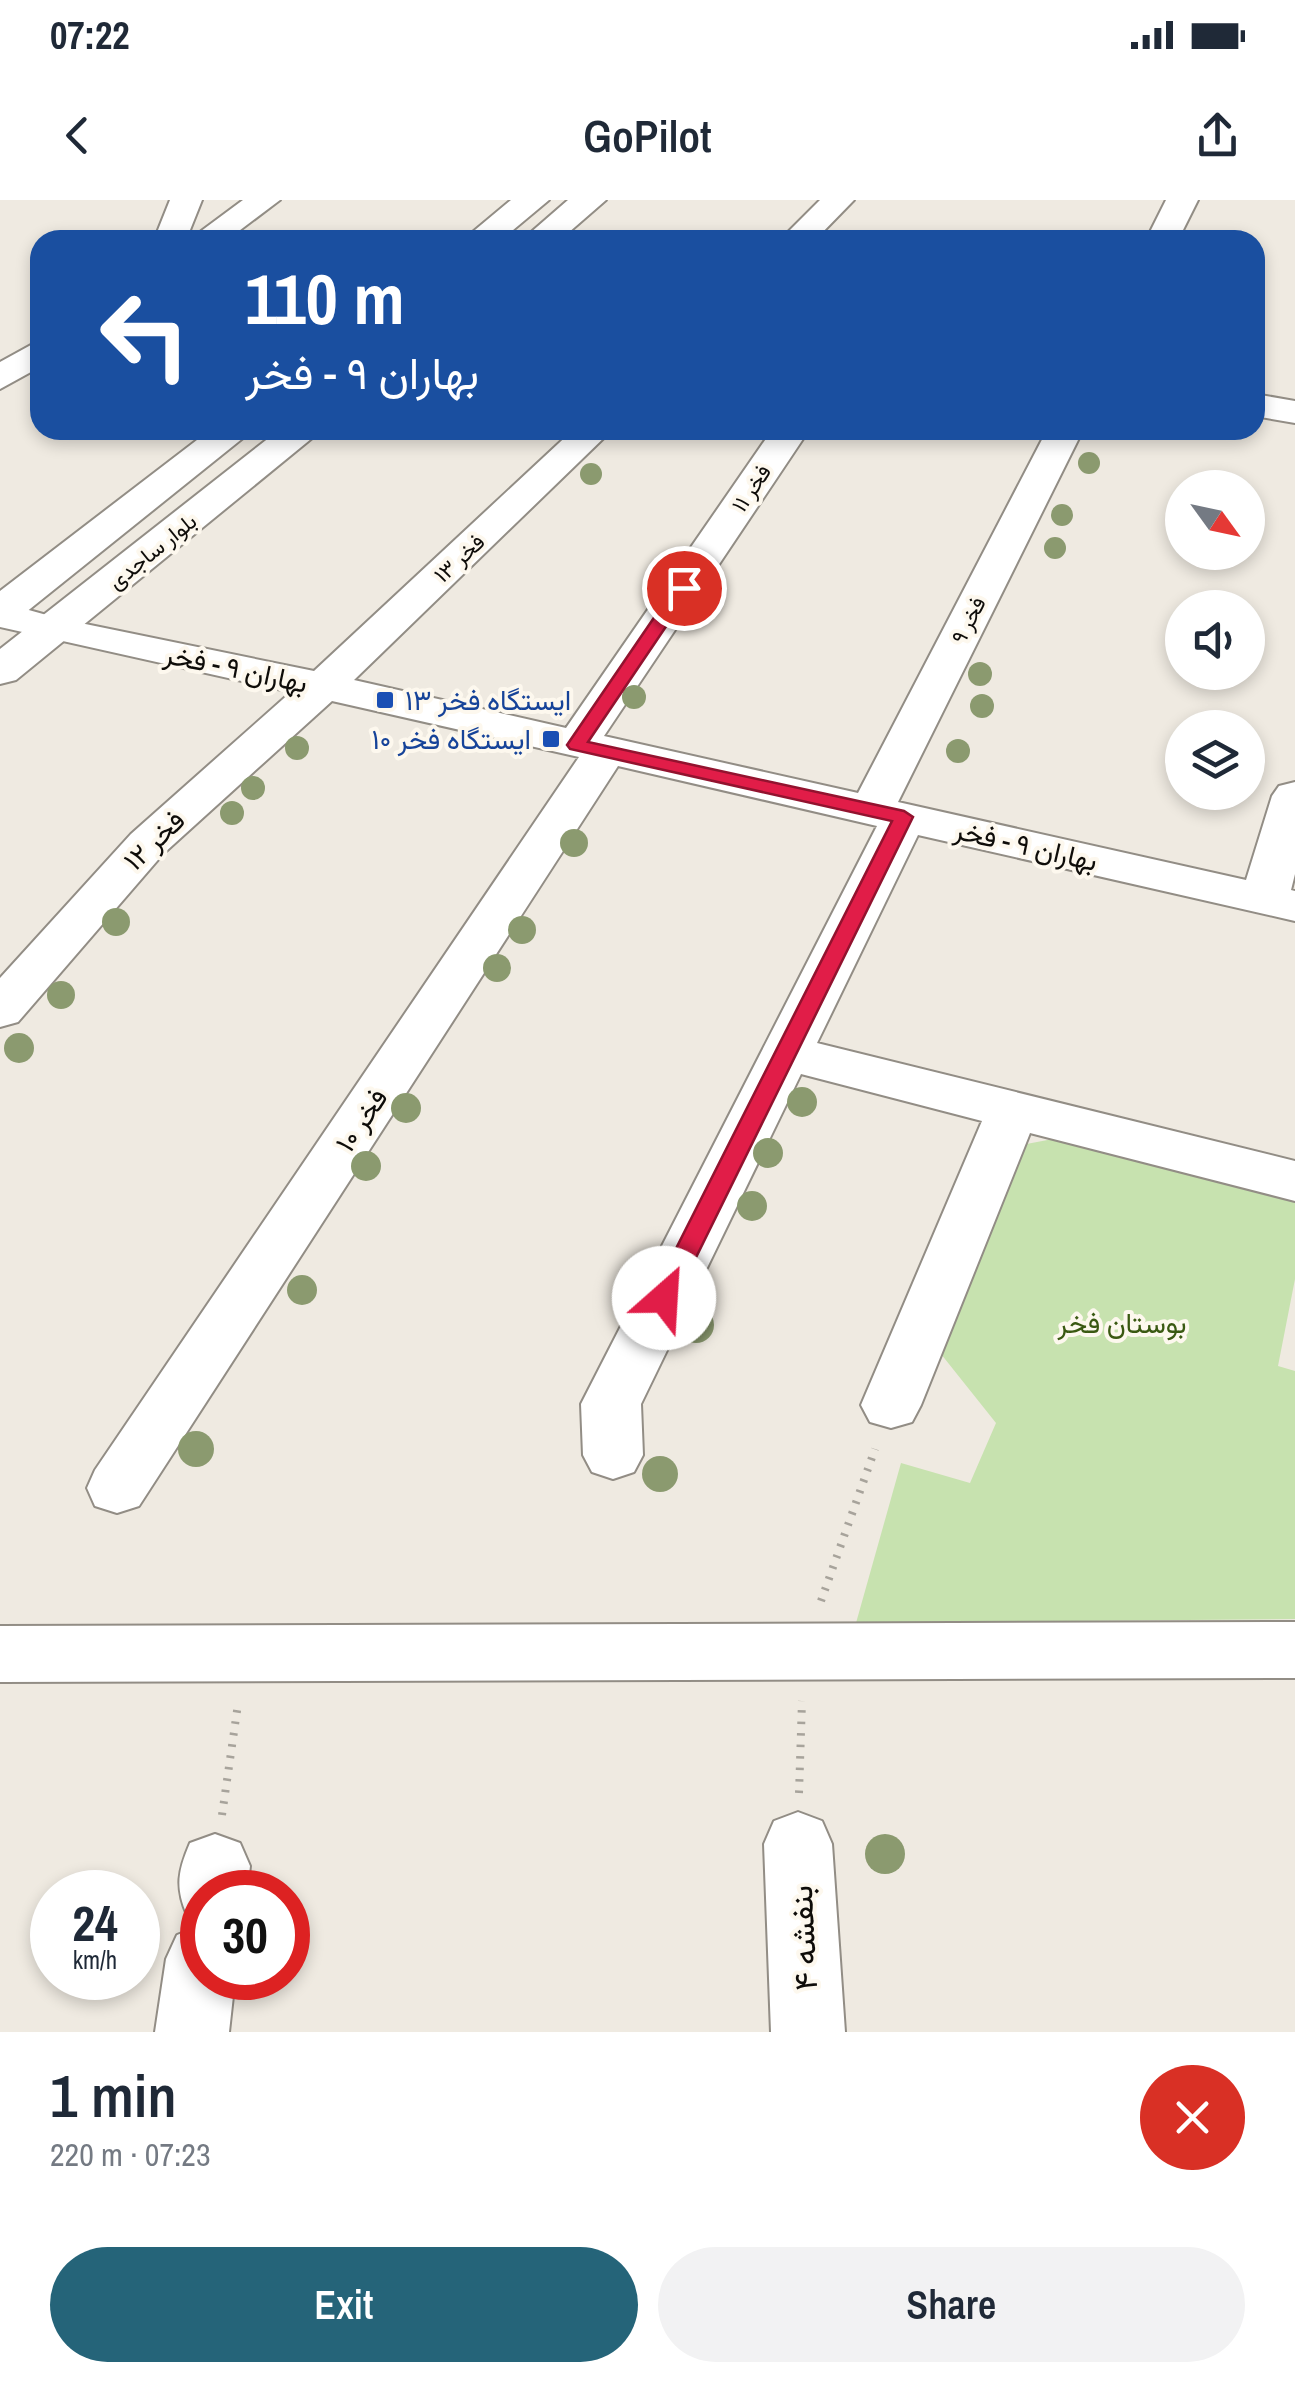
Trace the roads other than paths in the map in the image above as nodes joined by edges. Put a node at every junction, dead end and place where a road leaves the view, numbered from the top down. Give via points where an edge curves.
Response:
1 (186, 200) edge
2 (264, 200) edge
3 (532, 200) edge
4 (589, 200) edge
5 (838, 200) edge
6 (1182, 200) edge
7 (174, 230) edge
8 (219, 230) edge
9 (493, 230) edge
10 (552, 230) edge
11 (806, 230) edge
12 (1167, 230) edge
13 (30, 358) edge
14 (0, 378) edge
15 (1265, 407) edge
16 (1295, 412) edge
17 (221, 440) edge
18 (290, 440) edge
19 (583, 440) edge
20 (784, 440) edge
21 (1060, 440) edge
22 (0, 613) edge
23 (53, 630) junction
24 (0, 671) edge
25 (324, 686) junction
26 (591, 748) junction
27 (1295, 796) edge
28 (887, 814) junction
29 (1280, 902) edge
30 (0, 1010) edge
31 (786, 1053) junction
32 (1013, 1110) junction
33 (1295, 1181) edge
34 (891, 1405) road end
35 (612, 1455) dead end
36 (117, 1488) dead end
37 (1295, 1650) edge
38 (0, 1654) edge
39 (798, 1844) road end
40 (196, 2000) edge
41 (192, 2032) edge
42 (808, 2032) edge

1 - 7 street
2 - 8 street
3 - 9 main road
4 - 10 main road
5 - 11 street
6 - 12 street
13 - 14 street
15 - 16 street
17 - 22 main road, بلوار ساجدی
18 - 23 main road, بلوار ساجدی
19 - 25 street, فخر ۱۳
20 - 26 street, فخر ۱۱
21 - 28 street, فخر ۹
22 - 23 street, بهاران ۹ - فخر
23 - 24 main road, بلوار ساجدی
23 - 25 street, بهاران ۹ - فخر
25 - 26 street, بهاران ۹ - فخر
25 - 30 street, فخر ۱۲ via 147,844
26 - 28 street, بهاران ۹ - فخر
26 - 36 street, فخر ۱۰
27 - 29 street
28 - 29 street, بهاران ۹ - فخر
28 - 31 street, فخر ۹
31 - 32 street
31 - 35 street, فخر ۹ via 611,1404
32 - 33 street
32 - 34 street
37 - 38 street
39 - 42 street, بنفشه ۴
40 - 41 street

